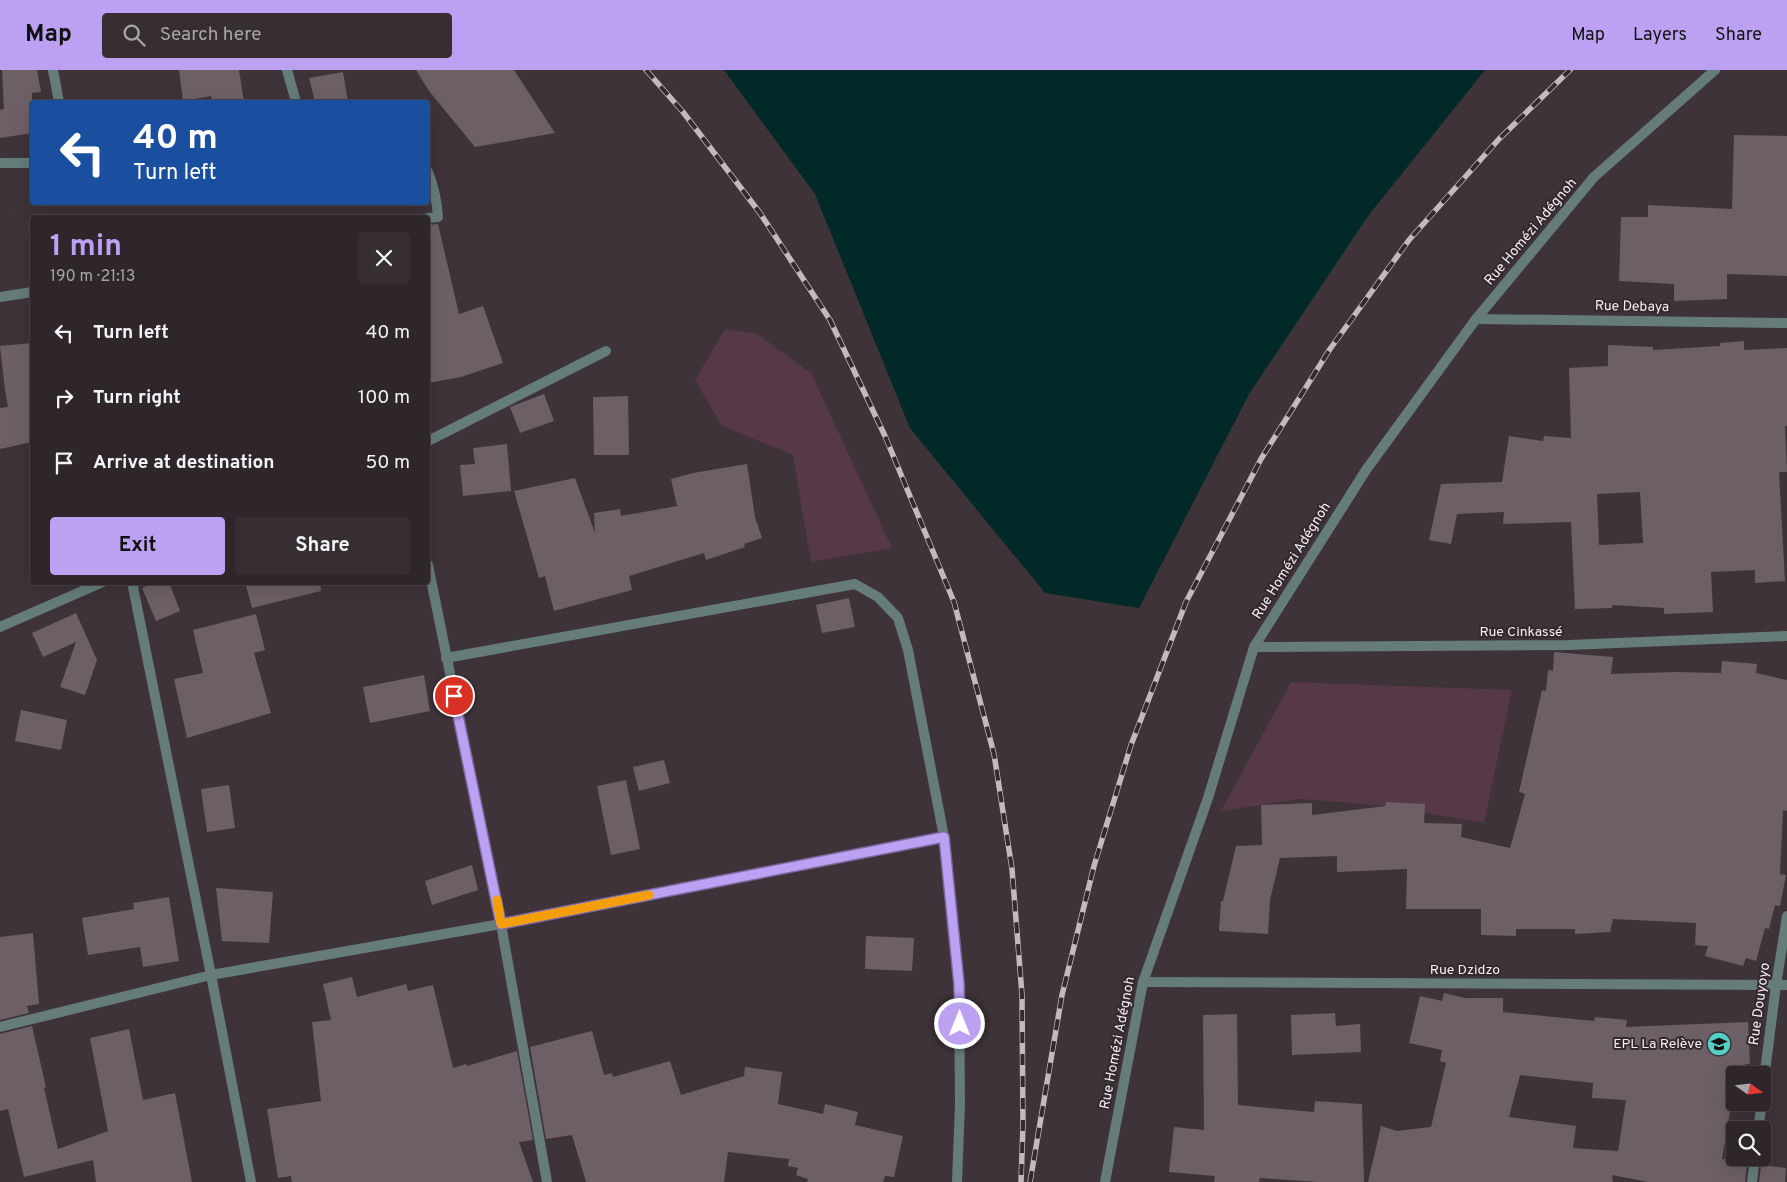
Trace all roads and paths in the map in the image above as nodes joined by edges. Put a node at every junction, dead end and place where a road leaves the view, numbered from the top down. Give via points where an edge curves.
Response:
1 (53, 70) edge
2 (287, 70) edge
3 (1715, 70) edge
4 (58, 100) edge
5 (295, 100) edge
6 (0, 163) edge
7 (30, 164) edge
8 (430, 177) edge
9 (430, 218) edge
10 (30, 292) edge
11 (0, 297) edge
12 (1476, 319) junction
13 (1787, 323) edge
14 (606, 351) dead end
15 (430, 440) edge
16 (430, 575) edge
17 (96, 585) edge
18 (133, 585) edge
19 (0, 627) edge
20 (1787, 636) edge
21 (1254, 648) junction
22 (446, 658) junction
23 (944, 837) junction
24 (1787, 916) edge
25 (501, 924) junction
26 (211, 975) junction
27 (1143, 982) junction
28 (1782, 985) edge
29 (0, 1027) edge
30 (1767, 1066) edge
31 (1754, 1166) edge
32 (251, 1182) edge
33 (547, 1182) edge
34 (957, 1182) edge
35 (1105, 1182) edge
36 (1752, 1182) edge

1 - 4 street
2 - 5 street
3 - 12 street, Rue Homézi Adégnoh via 1594,177
6 - 7 street
8 - 9 street via 438,217
10 - 11 street
12 - 13 street, Rue Debaya
12 - 21 street, Rue Homézi Adégnoh via 1366,470
14 - 15 street
16 - 22 street
17 - 19 street
18 - 26 street
20 - 21 street, Rue Cinkassé via 1569,645
21 - 27 street, Rue Homézi Adégnoh via 1208,798
22 - 23 street via 855,584 878,597 898,618 908,650
22 - 25 street
23 - 25 street
23 - 34 street via 959,984
24 - 28 street, Rue Douyoyo
25 - 26 street
25 - 33 street
26 - 29 street
26 - 32 street
27 - 28 street, Rue Dzidzo
27 - 35 street, Rue Homézi Adégnoh
28 - 30 street, Rue Douyoyo
31 - 36 street

